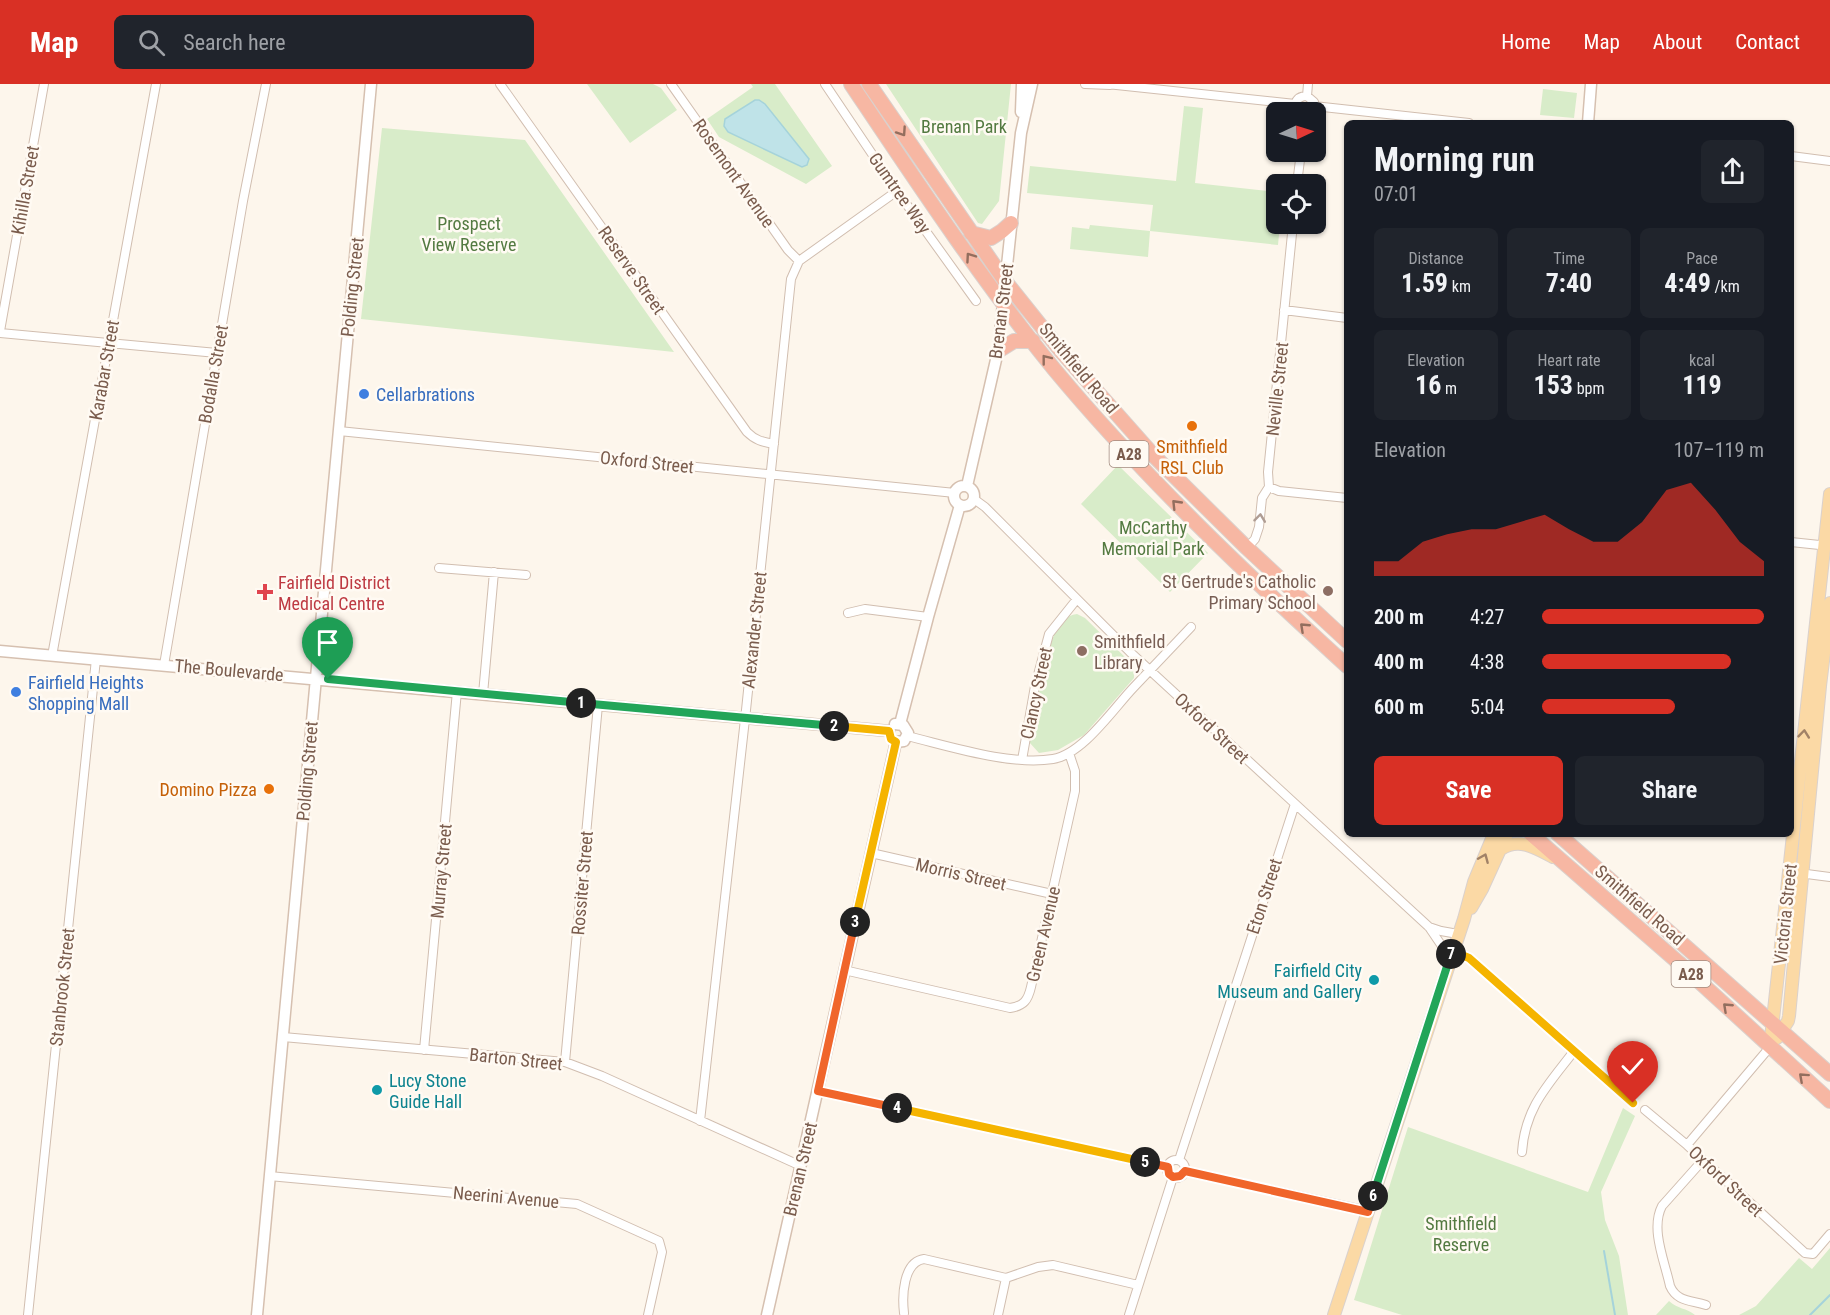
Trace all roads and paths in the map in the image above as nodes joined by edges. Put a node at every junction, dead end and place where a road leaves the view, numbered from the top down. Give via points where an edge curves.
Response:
1 (44, 84) edge
2 (156, 84) edge
3 (266, 84) edge
4 (371, 84) edge
5 (500, 84) edge
6 (671, 84) edge
7 (825, 84) edge
8 (851, 84) edge
9 (869, 84) edge
10 (1022, 84) edge
11 (1028, 84) edge
12 (1033, 84) edge
13 (1085, 84) edge
14 (1109, 84) edge
15 (1308, 84) edge
16 (1591, 84) edge
17 (1307, 96) junction
18 (1298, 102) edge
19 (1312, 102) edge
20 (1266, 104) edge
21 (1326, 110) edge
22 (1436, 120) edge
23 (1588, 120) edge
24 (1021, 133) junction
25 (1794, 156) edge
26 (1830, 160) edge
27 (897, 191) junction
28 (1011, 223) junction
29 (971, 233) junction
30 (1292, 234) edge
31 (799, 261) junction
32 (1005, 281) junction
33 (976, 301) dead end
34 (1021, 301) junction
35 (1003, 304) junction
36 (1284, 310) junction
37 (1344, 318) edge
38 (0, 332) edge
39 (1033, 341) junction
40 (109, 343) junction
41 (998, 351) junction
42 (217, 352) junction
43 (1084, 366) dead end
44 (339, 431) junction
45 (774, 444) junction
46 (771, 475) junction
47 (967, 486) junction
48 (1269, 487) junction
49 (955, 493) junction
50 (1830, 494) edge
51 (1344, 498) edge
52 (974, 499) junction
53 (960, 505) junction
54 (1794, 542) edge
55 (1827, 545) edge
56 (1247, 548) junction
57 (439, 568) dead end
58 (494, 572) junction
59 (526, 576) dead end
60 (1077, 599) junction
61 (1830, 603) edge
62 (848, 614) dead end
63 (928, 616) junction
64 (1191, 627) dead end
65 (1344, 638) edge
66 (0, 651) edge
67 (52, 656) junction
68 (96, 659) junction
69 (1344, 663) edge
70 (164, 665) junction
71 (1151, 671) junction
72 (316, 678) junction
73 (457, 691) junction
74 (483, 694) junction
75 (598, 705) junction
76 (745, 718) junction
77 (900, 724) junction
78 (889, 731) junction
79 (907, 736) junction
80 (896, 742) junction
81 (1069, 753) junction
82 (1022, 760) junction
83 (1294, 804) junction
84 (1493, 837) edge
85 (1506, 837) edge
86 (1534, 837) edge
87 (1561, 837) edge
88 (1501, 849) junction
89 (871, 853) junction
90 (1561, 860) junction
91 (1796, 873) junction
92 (1830, 877) edge
93 (1052, 894) junction
94 (1464, 919) junction
95 (1429, 927) junction
96 (1458, 934) junction
97 (1451, 954) junction
98 (844, 970) junction
99 (1778, 1027) junction
100 (283, 1037) junction
101 (1770, 1047) junction
102 (424, 1050) junction
103 (1574, 1051) junction
104 (565, 1062) junction
105 (1830, 1074) edge
106 (818, 1091) junction
107 (1830, 1101) edge
108 (1633, 1103) dead end
109 (1645, 1110) dead end
110 (700, 1121) junction
111 (1687, 1145) junction
112 (1522, 1152) dead end
113 (1179, 1160) junction
114 (1702, 1160) junction
115 (801, 1166) junction
116 (1168, 1167) junction
117 (1185, 1171) junction
118 (269, 1176) junction
119 (1173, 1177) junction
120 (1368, 1212) junction
121 (1830, 1234) edge
122 (1006, 1278) junction
123 (1138, 1285) junction
124 (1706, 1305) dead end
125 (904, 1313) dead end
126 (28, 1315) edge
127 (257, 1315) edge
128 (648, 1315) edge
129 (767, 1315) edge
130 (998, 1315) edge
131 (1129, 1315) edge
132 (1334, 1315) edge

1 - 38 street, Kihilla Street
2 - 40 street, Karabar Street
3 - 42 street, Bodalla Street
4 - 44 street, Polding Street
5 - 45 street, Reserve Street via 747,432 762,442
6 - 31 street, Rosemont Avenue
7 - 27 street, Gumtree Way
35 -> 8 highway, Smithfield Road / A28
9 -> 29 highway, Smithfield Road / A28
10 - 24 street, Brenan Street
11 - 12 street
12 - 24 street, Brenan Street
13 - 14 street
14 - 20 street
15 - 17 street
16 - 23 street
17 - 18 street
17 - 19 street
21 - 22 street
24 - 28 street, Brenan Street
25 - 26 street
27 - 31 street
27 - 33 street, Gumtree Way
28 - 29 highway via 991,238
28 - 32 street, Brenan Street
29 - 32 highway, Smithfield Road / A28
30 - 36 street, Neville Street
31 - 45 street, Alexander Street via 791,279
32 - 34 highway, Smithfield Road / A28
32 - 35 street, Brenan Street
34 - 43 highway via 1046,320
34 - 56 highway, Smithfield Road / A28 via 1154,456
35 - 39 highway, Smithfield Road / A28
35 - 41 street, Brenan Street
36 - 37 street
36 - 48 street, Neville Street
38 - 40 street
39 - 41 highway via 1014,342
69 -> 39 highway, Smithfield Road / A28 via 1200,529 1127,452
40 - 42 street
40 - 67 street, Karabar Street
41 - 47 street, Brenan Street
42 - 70 street, Bodalla Street
44 - 46 street, Oxford Street
44 - 72 street, Polding Street
45 - 46 street, Alexander Street
46 - 49 street, Oxford Street
46 - 76 street, Alexander Street
47 - 49 street
47 - 52 street via 974,492
48 - 51 street
56 -> 48 street, Neville Street via 1257,533 1262,498
49 - 53 street
50 - 55 main road, Victoria Street
52 - 53 street via 970,504
52 - 60 street, Oxford Street
53 - 63 street
54 - 55 street
91 -> 55 main road, Victoria Street
56 - 65 highway, Smithfield Road / A28
57 - 58 street
58 - 59 street
58 - 74 street
60 - 71 street, Oxford Street
60 - 82 street, Clancy Street via 1049,634
61 - 91 main road, Victoria Street
62 - 63 street via 866,609
63 - 77 street
64 - 71 street
66 - 67 street, The Boulevarde
67 - 68 street, The Boulevarde
68 - 70 street, The Boulevarde
68 - 126 street, Stanbrook Street
70 - 72 street, The Boulevarde
71 - 81 street via 1090,737
71 - 83 street, Oxford Street
72 - 73 street, The Boulevarde
72 - 100 street, Polding Street
73 - 74 street, The Boulevarde
73 - 102 street, Murray Street
74 - 75 street, The Boulevarde
75 - 76 street, The Boulevarde
75 - 104 street, Rossiter Street
76 - 78 street, The Boulevarde
76 - 110 street, Alexander Street
77 - 78 street
77 - 79 street via 907,730
78 - 80 street
79 - 80 street
79 - 82 street
80 - 89 street, Brenan Street
81 - 82 street via 1052,759
81 - 93 street, Green Avenue via 1075,771 1075,790
83 - 95 street, Oxford Street
83 - 113 street, Eton Street
94 -> 84 main road
85 - 88 main road
86 - 90 highway, Smithfield Road / A28
87 - 99 highway, Smithfield Road / A28
88 - 90 main road via 1526,844
88 - 94 main road
89 - 93 street, Morris Street
89 - 98 street, Brenan Street
101 -> 90 highway, Smithfield Road / A28
91 - 92 street
91 - 99 main road, Victoria Street
93 - 98 street, Green Avenue via 1029,997 1019,1007
94 - 96 main road
95 - 96 street, Oxford Street
95 - 97 street, Oxford Street
96 - 97 main road
97 - 103 street, Oxford Street via 1469,958
97 - 120 main road
98 - 106 street, Brenan Street
99 - 101 main road, Victoria Street
99 - 105 highway, Smithfield Road / A28
100 - 102 street, Barton Street
100 - 118 street, Polding Street
107 -> 101 highway, Smithfield Road / A28
101 - 111 street
102 - 104 street, Barton Street
103 - 108 street, Oxford Street
103 - 112 street via 1529,1115
104 - 110 street, Barton Street
106 - 115 street, Brenan Street
106 - 116 street
109 - 111 street, Oxford Street
110 - 115 street, Barton Street
111 - 114 street, Oxford Street
113 - 116 street
113 - 117 street
114 - 121 street, Oxford Street via 1805,1253 1813,1254
114 - 124 street via 1662,1206 1657,1227 1674,1293
115 - 129 street, Brenan Street
116 - 119 street
117 - 119 street
117 - 120 street
118 - 127 street, Polding Street
118 - 128 street, Neerini Avenue via 578,1204 659,1241 662,1252
119 - 123 street
120 - 132 main road
122 - 123 street via 1053,1265
122 - 125 street via 920,1260 910,1268
122 - 130 street
123 - 131 street

